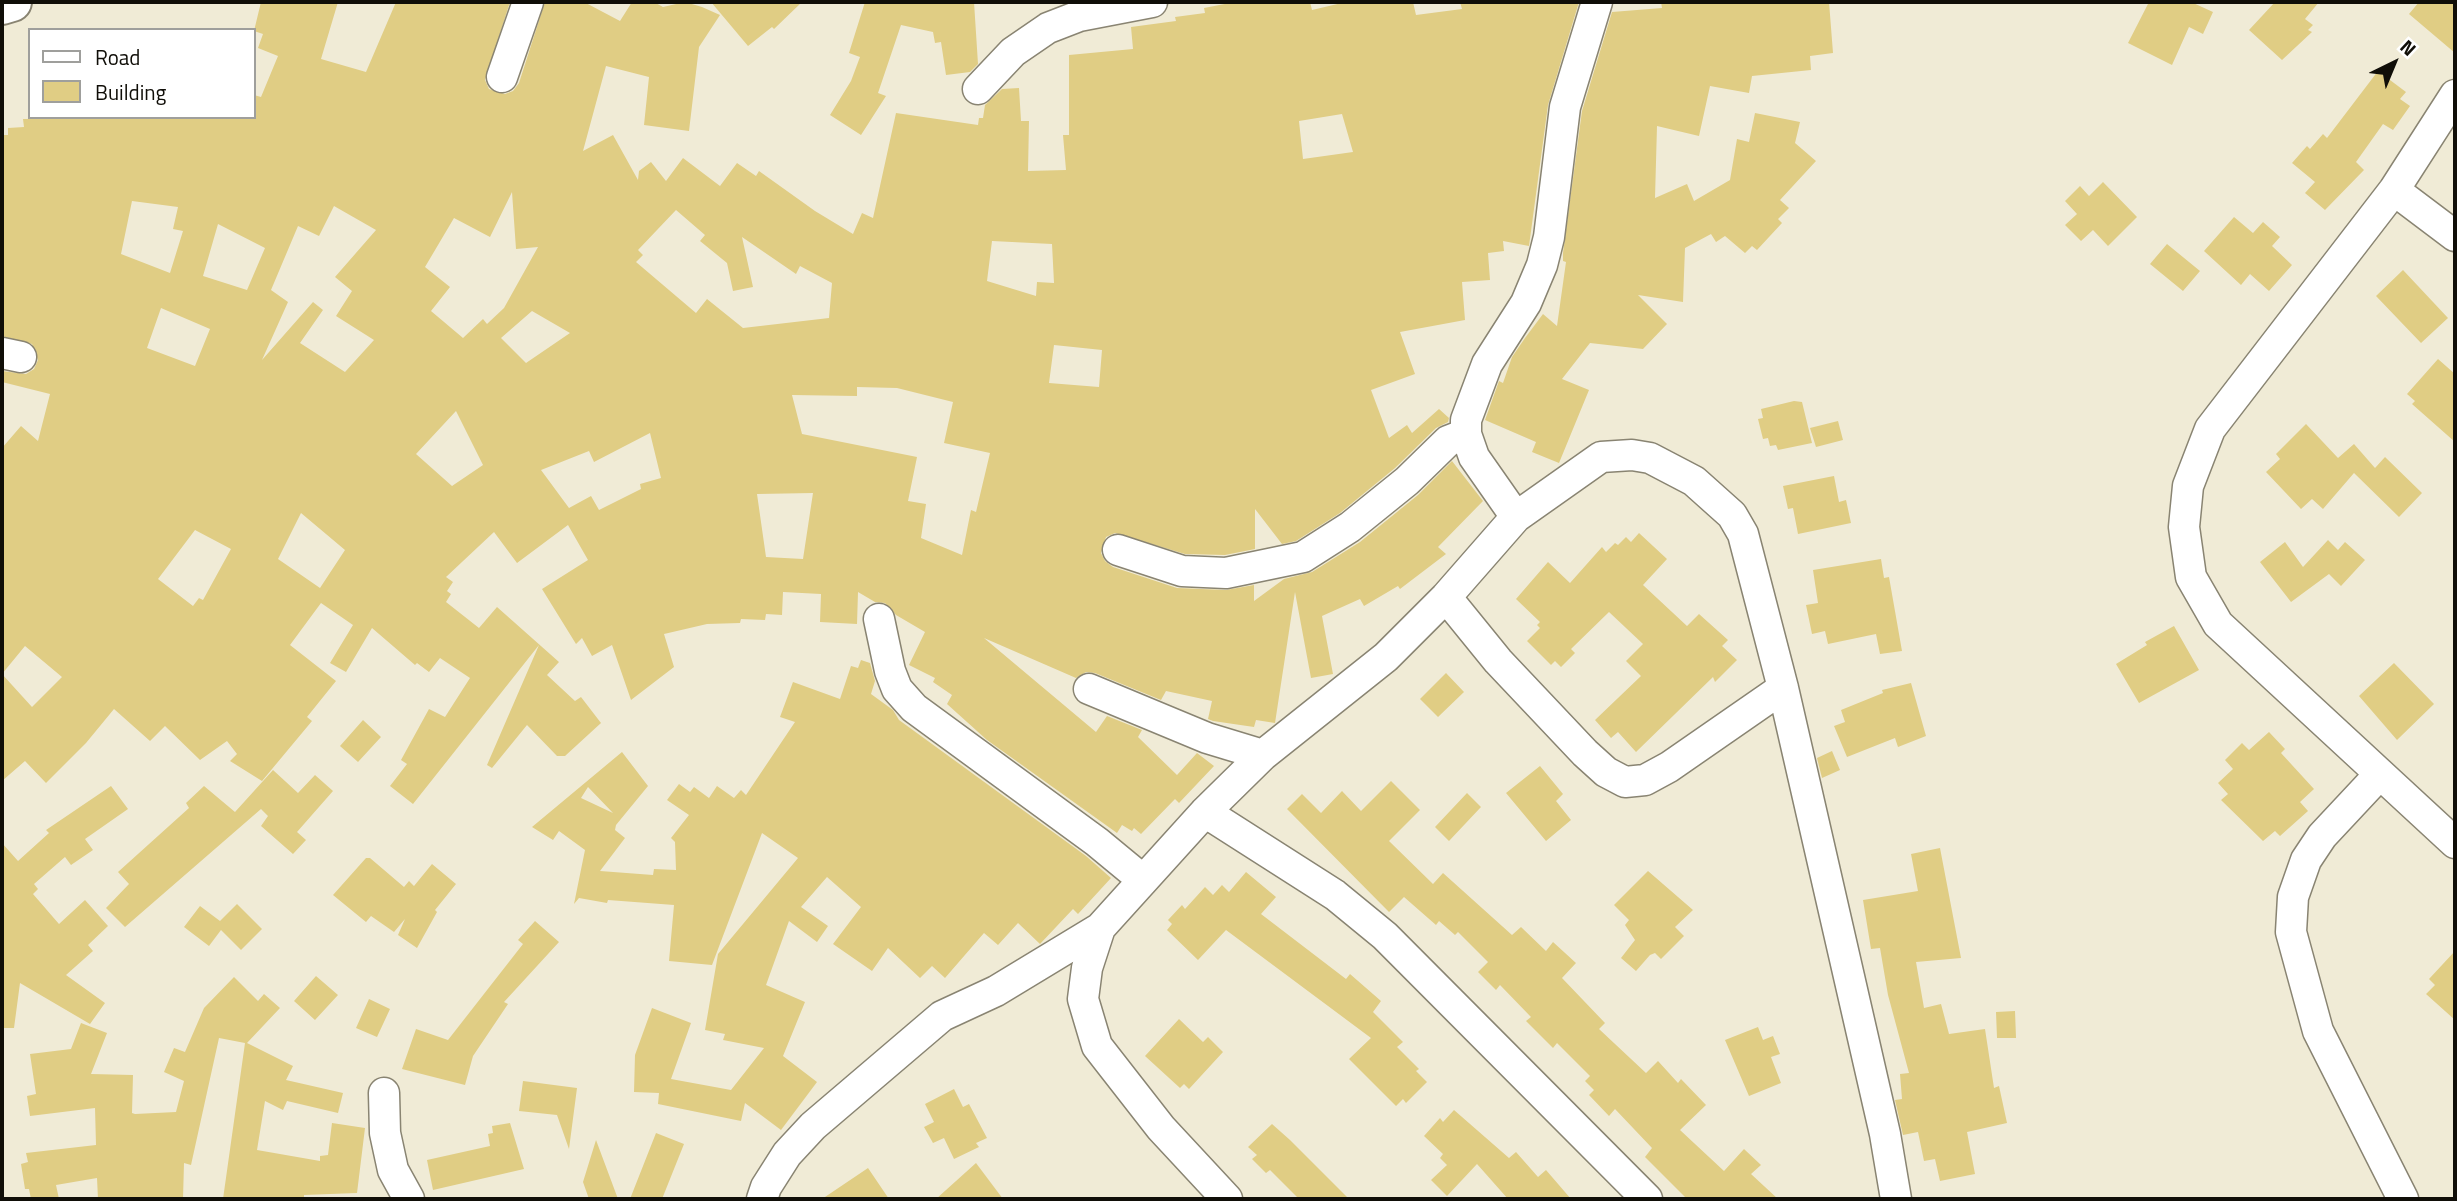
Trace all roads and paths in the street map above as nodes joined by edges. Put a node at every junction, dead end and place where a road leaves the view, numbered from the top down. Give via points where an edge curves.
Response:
1 (12, 2) edge
2 (528, 2) edge
3 (1152, 2) edge
4 (1597, 2) edge
5 (2, 5) edge
6 (502, 77) dead end
7 (978, 89) dead end
8 (2455, 94) edge
9 (2394, 190) junction
10 (2455, 236) edge
11 (1466, 434) junction
12 (1516, 517) junction
13 (1118, 550) dead end
14 (1446, 597) junction
15 (879, 619) dead end
16 (1783, 688) junction
17 (1089, 689) dead end
18 (1263, 755) junction
19 (2379, 774) junction
20 (1205, 812) junction
21 (2455, 843) edge
22 (1143, 880) junction
23 (1100, 928) junction
24 (384, 1093) dead end
25 (767, 1195) edge
26 (409, 1199) edge
27 (1227, 1199) edge
28 (1647, 1199) edge
29 (1896, 1199) edge
30 (2403, 1199) edge

1 - 5 highway
2 - 6 street
3 - 7 street via 1079,16 1048,28 1013,52
4 - 11 street via 1565,107 1542,265 1535,287 1487,364 1466,420
8 - 9 street
9 - 10 street
9 - 19 street via 2210,429 2189,486 2184,527 2191,577 2218,624
11 - 12 street via 1486,476
11 - 13 street via 1448,441 1360,520 1303,557 1226,573 1182,571
12 - 14 street
12 - 16 street via 1601,457 1650,458 1694,481 1732,515 1743,534
14 - 16 street via 1498,661 1585,753 1625,782 1644,780 1669,767
14 - 18 street via 1386,656
15 - 22 street via 897,689 914,708
16 - 29 street via 1885,1133
17 - 18 street via 1207,738
18 - 20 street
19 - 21 street
19 - 30 street via 2306,860 2293,897 2291,932 2318,1031
20 - 22 street
20 - 28 street via 1335,895 1385,936
22 - 23 street
23 - 25 street via 996,991 942,1016 813,1126 787,1154
23 - 27 street via 1083,999 1097,1046 1161,1128
24 - 26 street via 385,1133 393,1170

